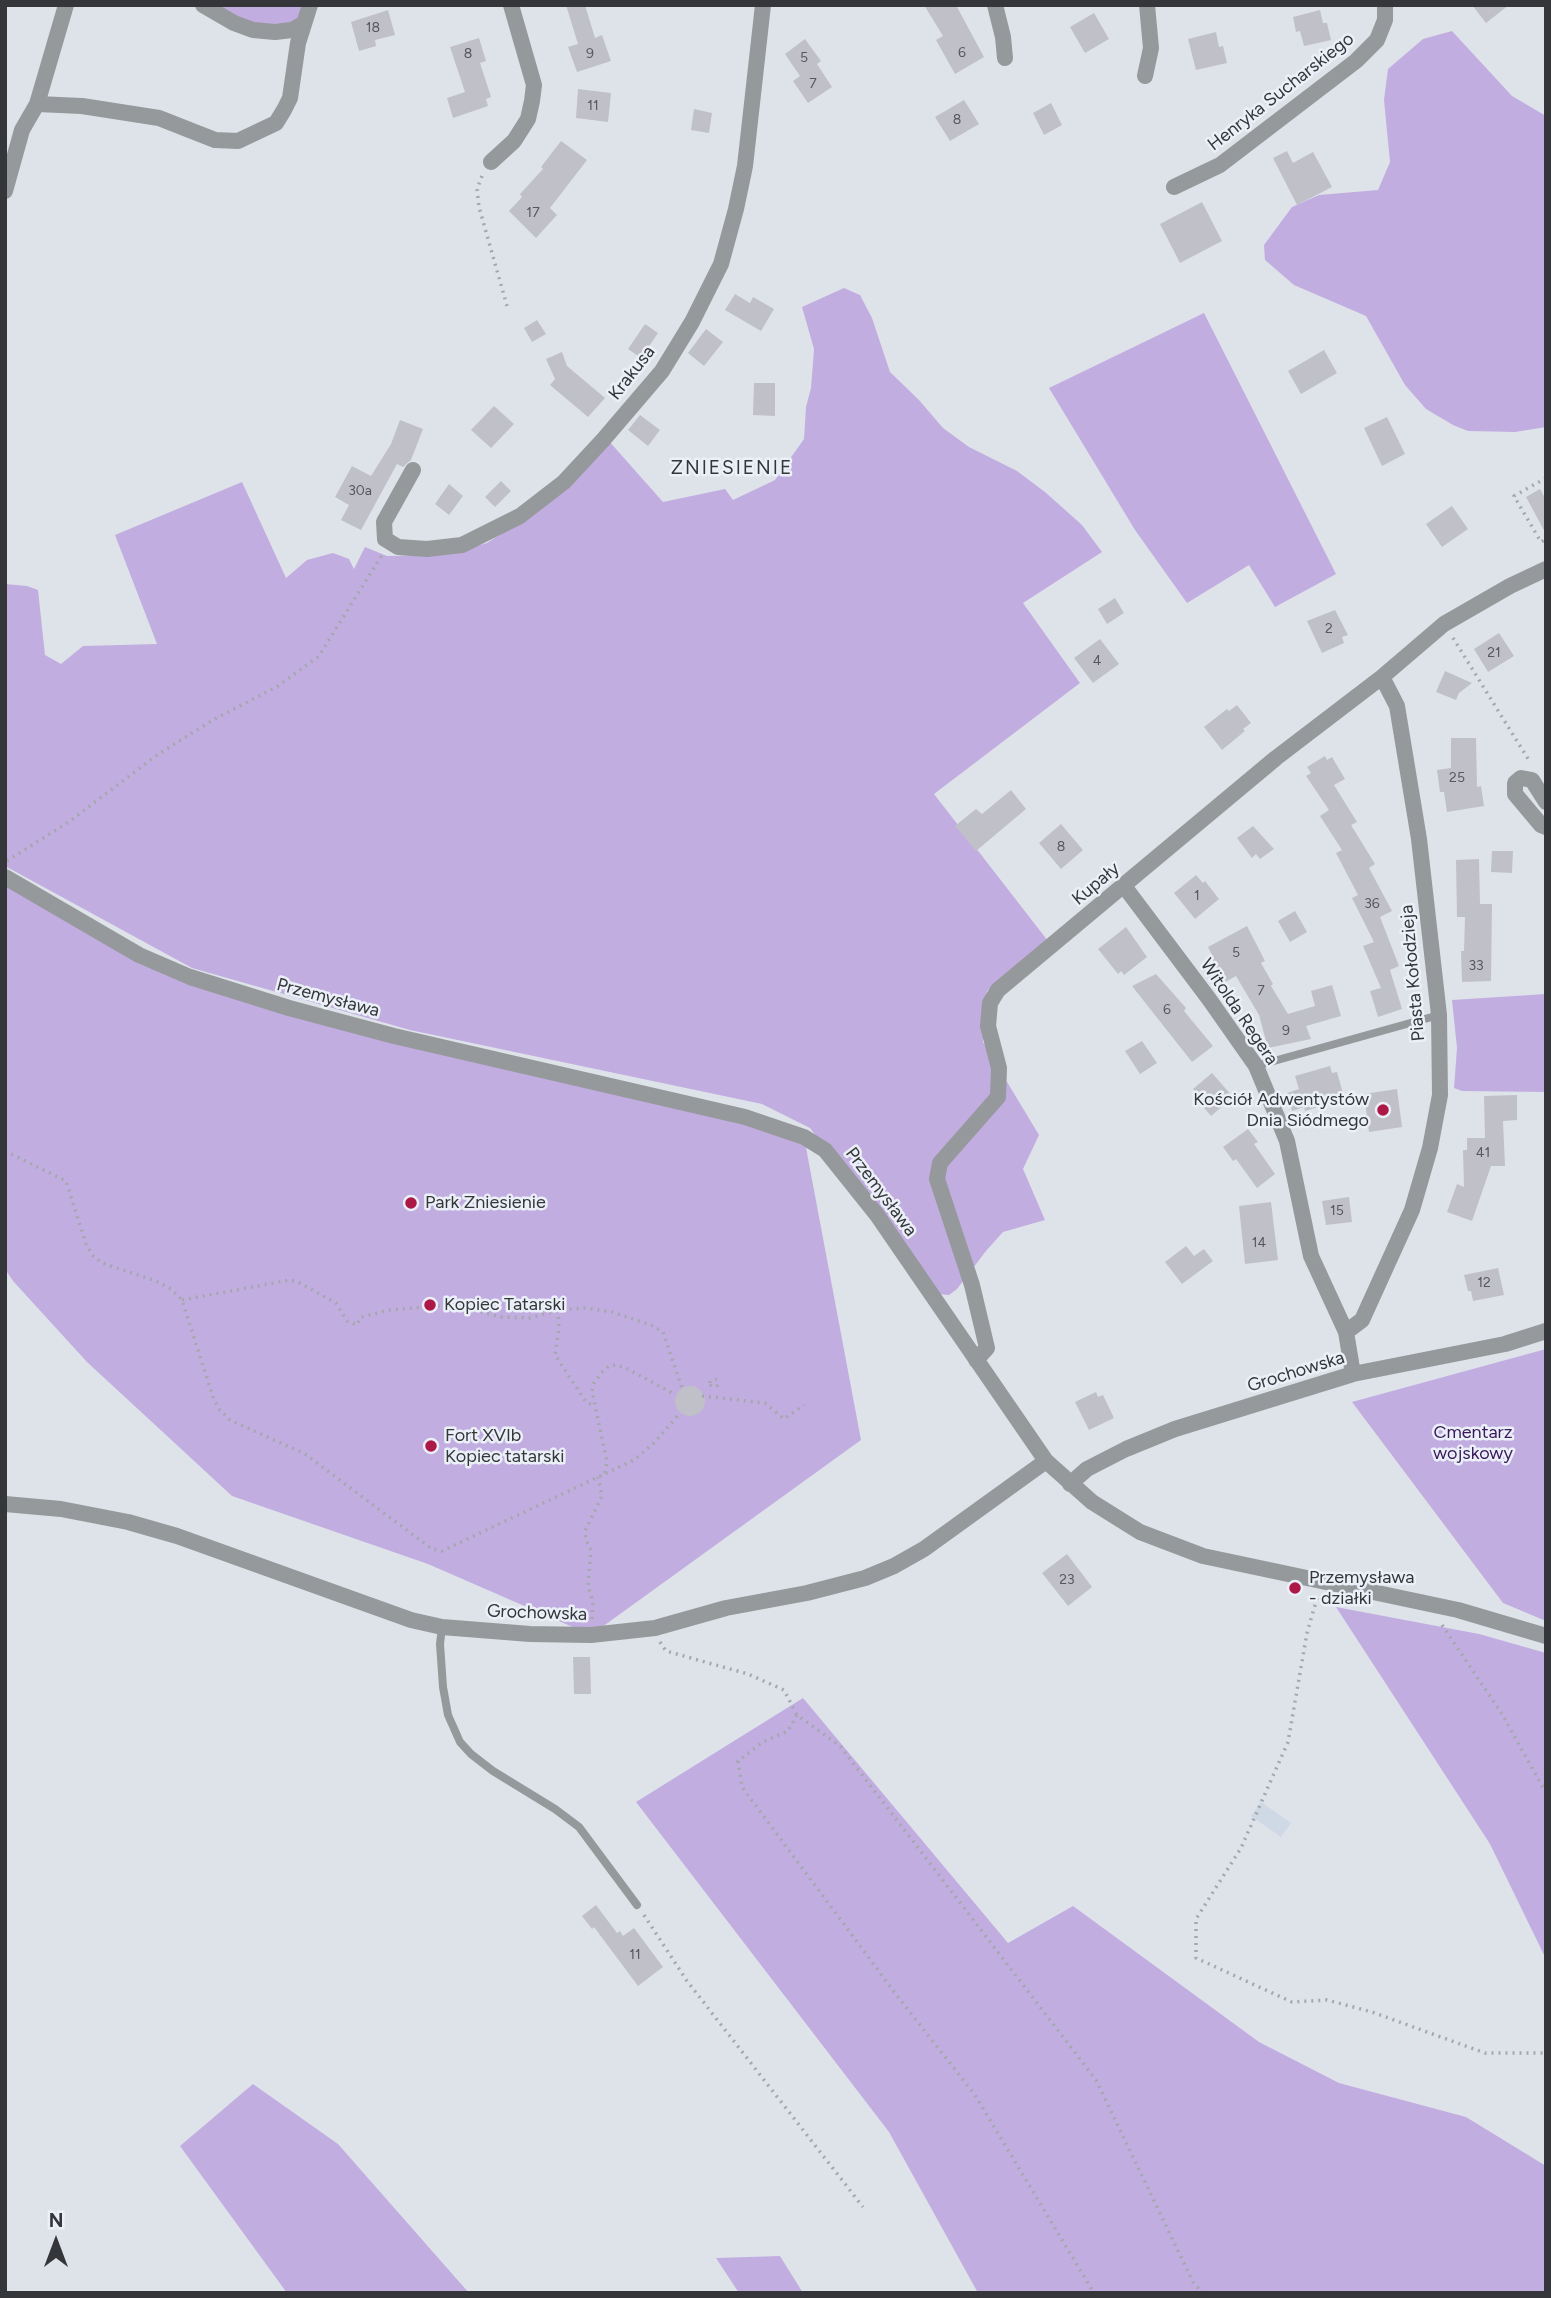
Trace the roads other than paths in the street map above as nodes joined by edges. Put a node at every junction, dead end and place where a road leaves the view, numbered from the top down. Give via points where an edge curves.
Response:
1 (66, 5) edge
2 (203, 5) edge
3 (310, 5) edge
4 (510, 5) edge
5 (763, 5) edge
6 (995, 5) edge
7 (1147, 5) edge
8 (1385, 5) edge
9 (303, 24) junction
10 (1005, 58) dead end
11 (1145, 76) dead end
12 (37, 104) junction
13 (491, 162) road end
14 (1174, 187) dead end
15 (5, 191) edge
16 (413, 470) dead end
17 (1546, 569) edge
18 (1382, 677) junction
19 (1546, 802) edge
20 (1546, 827) edge
21 (5, 877) edge
22 (1124, 886) junction
23 (1439, 1015) junction
24 (1256, 1066) junction
25 (1546, 1331) edge
26 (1346, 1332) junction
27 (976, 1360) junction
28 (1353, 1374) junction
29 (1046, 1461) junction
30 (1070, 1484) junction
31 (5, 1504) edge
32 (443, 1627) junction
33 (1546, 1636) edge
34 (637, 1905) road end

1 - 12 street
2 - 9 street via 253,30 292,30
3 - 9 street
4 - 13 street via 534,85 528,119 514,141
5 - 16 street, Krakusa via 745,166 721,264 662,371 572,474 520,516 462,545 398,547 385,539 384,522
6 - 10 street
7 - 11 street via 1151,48
8 - 14 street, Henryka Sucharskiego via 1377,40 1356,61 1220,165
9 - 12 street via 284,110 276,123 238,141 215,140 159,118
12 - 15 street via 22,130
17 - 18 street, Kupały via 1444,624
18 - 22 street, Kupały via 1276,758
18 - 23 street, Piasta Kołodzieja via 1397,706 1419,839
19 - 20 street via 1528,778 1515,783 1514,791
21 - 27 street, Przemysława via 139,955 190,977 394,1036 745,1117 804,1137 825,1150 877,1215
22 - 24 street, Witolda Regera
22 - 27 street, Kupały via 998,990 990,1003 988,1026 999,1068 998,1097 940,1163 937,1179 987,1348
23 - 24 lane
23 - 26 street, Piasta Kołodzieja via 1440,1095 1412,1210 1362,1320
24 - 26 street, Witolda Regera via 1287,1141 1311,1256
25 - 28 street, Grochowska via 1505,1344
26 - 28 street, Witolda Regera
27 - 29 street, Przemysława
28 - 30 street, Grochowska via 1175,1429 1087,1469
29 - 30 street, Przemysława
29 - 32 street, Grochowska via 951,1531 865,1578 655,1628 591,1635
30 - 33 street, Przemysława via 1118,1519 1203,1556 1435,1605
31 - 32 street, Grochowska via 128,1522
32 - 34 lane via 443,1687 460,1742 493,1771 579,1828

